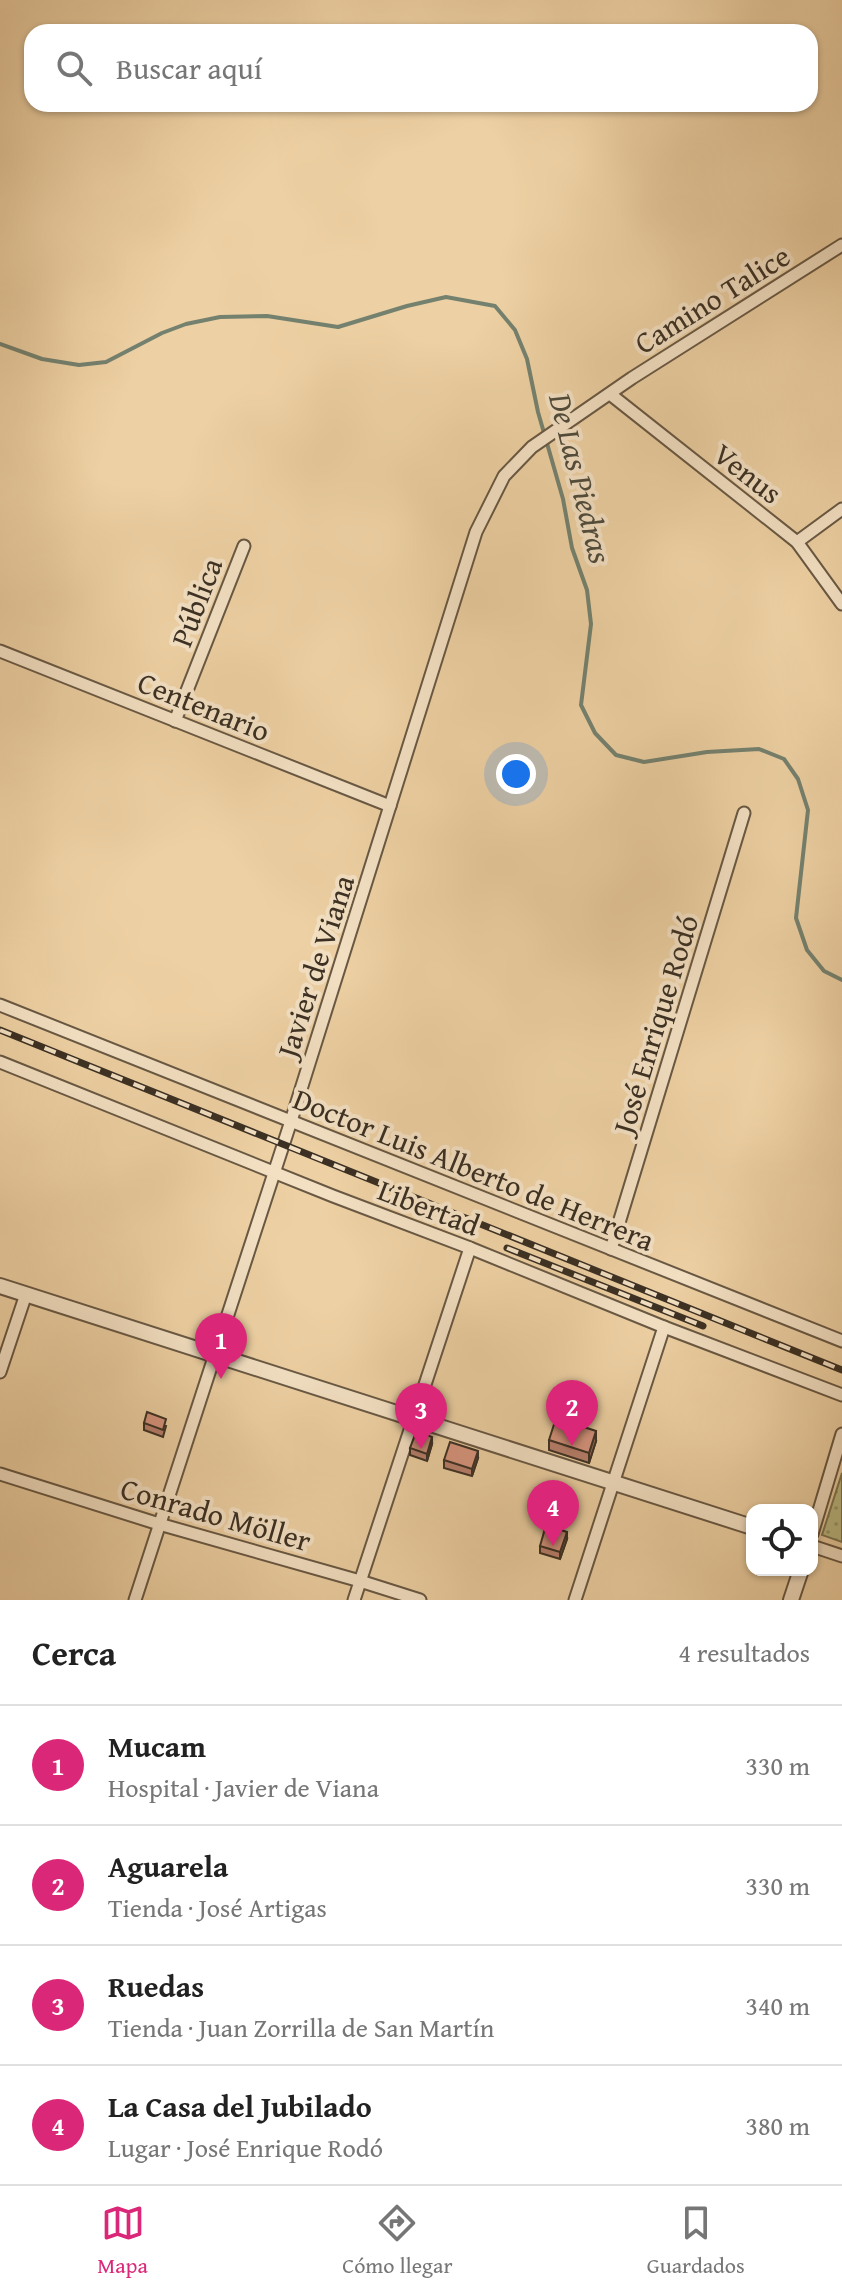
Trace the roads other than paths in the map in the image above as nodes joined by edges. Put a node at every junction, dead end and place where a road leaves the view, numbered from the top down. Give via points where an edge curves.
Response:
1 (842, 245) edge
2 (610, 394) junction
3 (842, 509) edge
4 (797, 542) junction
5 (244, 546) dead end
6 (842, 604) edge
7 (0, 651) edge
8 (175, 721) junction
9 (390, 806) junction
10 (744, 813) dead end
11 (0, 1005) edge
12 (0, 1062) edge
13 (291, 1121) junction
14 (273, 1172) junction
15 (470, 1248) junction
16 (611, 1249) junction
17 (0, 1286) edge
18 (26, 1294) junction
19 (664, 1327) junction
20 (842, 1341) edge
21 (216, 1355) junction
22 (0, 1372) edge
23 (842, 1395) edge
24 (413, 1418) junction
25 (842, 1434) edge
26 (0, 1474) edge
27 (613, 1482) junction
28 (818, 1514) edge
29 (159, 1524) junction
30 (746, 1525) edge
31 (818, 1548) edge
32 (842, 1556) edge
33 (799, 1576) edge
34 (360, 1581) junction
35 (135, 1600) edge
36 (354, 1600) edge
37 (420, 1600) edge
38 (575, 1600) edge
39 (791, 1600) edge

1 - 2 street, Camino Talice
2 - 4 street, Venus
2 - 9 street, Javier de Viana via 532,447 504,476 476,532
3 - 4 street
4 - 6 street, Venus
5 - 8 street, Pública
7 - 8 street, Centenario
8 - 9 street, Centenario
9 - 13 street, Javier de Viana
10 - 16 street, José Enrique Rodó
11 - 13 street, Doctor Luis Alberto de Herrera
12 - 14 street, Libertad
13 - 14 street, Javier de Viana
13 - 16 street, Doctor Luis Alberto de Herrera
14 - 15 street, Libertad
14 - 21 street, Javier de Viana
15 - 19 street, Libertad
15 - 24 street
16 - 20 street, Doctor Luis Alberto de Herrera
17 - 18 street
18 - 21 street
18 - 22 street
19 - 23 street, Libertad
19 - 27 street
21 - 24 street
21 - 29 street, Javier de Viana
24 - 27 street
24 - 34 street
25 - 28 street
26 - 29 street, Conrado Möller
27 - 30 street
27 - 38 street
29 - 34 street, Conrado Möller
29 - 35 street, Javier de Viana
31 - 32 street
33 - 39 street
34 - 36 street
34 - 37 street, Conrado Möller

